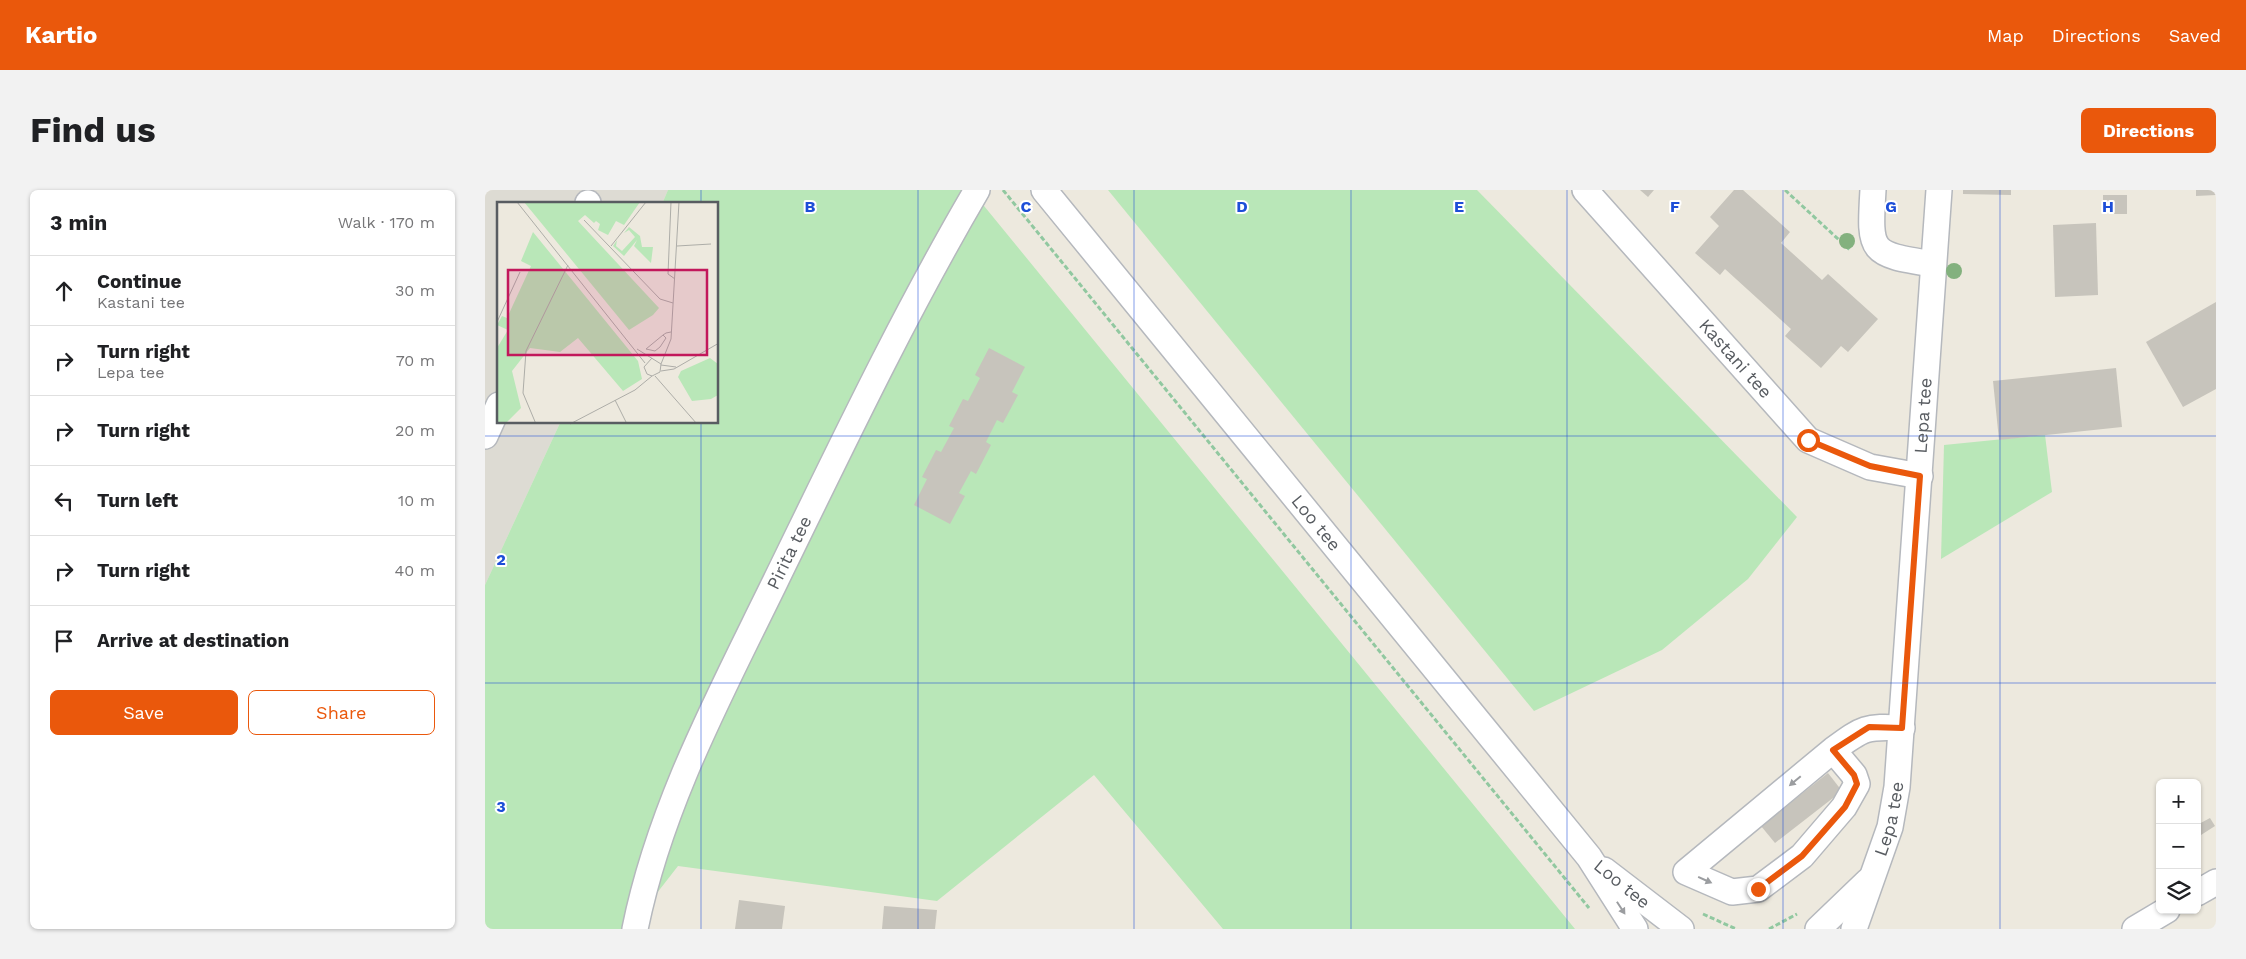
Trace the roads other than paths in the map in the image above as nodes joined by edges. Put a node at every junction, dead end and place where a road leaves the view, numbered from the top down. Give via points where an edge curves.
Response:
1 (977, 190) edge
2 (1044, 190) edge
3 (1585, 190) edge
4 (1873, 190) edge
5 (1939, 190) edge
6 (1933, 264) junction
7 (497, 409) edge
8 (485, 436) edge
9 (1920, 476) junction
10 (1902, 728) junction
11 (1833, 750) junction
12 (1589, 857) junction
13 (1871, 877) junction
14 (2216, 882) edge
15 (2201, 891) edge
16 (2160, 914) edge
17 (1811, 920) edge
18 (635, 929) edge
19 (1635, 929) edge
20 (1681, 929) edge
21 (1854, 929) edge
22 (2135, 929) edge

1 - 18 street, Pirita tee via 889,351 698,741 668,812 642,894
2 - 12 street, Loo tee
3 - 9 street, Kastani tee via 1808,440 1870,466
4 - 6 street via 1871,228 1881,252
5 - 6 street, Lepa tee
6 - 9 street, Lepa tee
7 - 8 street
9 - 10 street, Lepa tee
10 - 11 street via 1869,727
10 - 13 street, Lepa tee via 1890,827
11 -> 11 street via 1737,829 1686,872 1732,892 1758,889 1802,856 1845,807 1857,784 1854,775
12 -> 19 street, Loo tee
12 - 20 street, Loo tee
13 - 17 street, Lepa tee
13 - 21 street, Lepa tee
14 - 15 street
16 - 22 street

